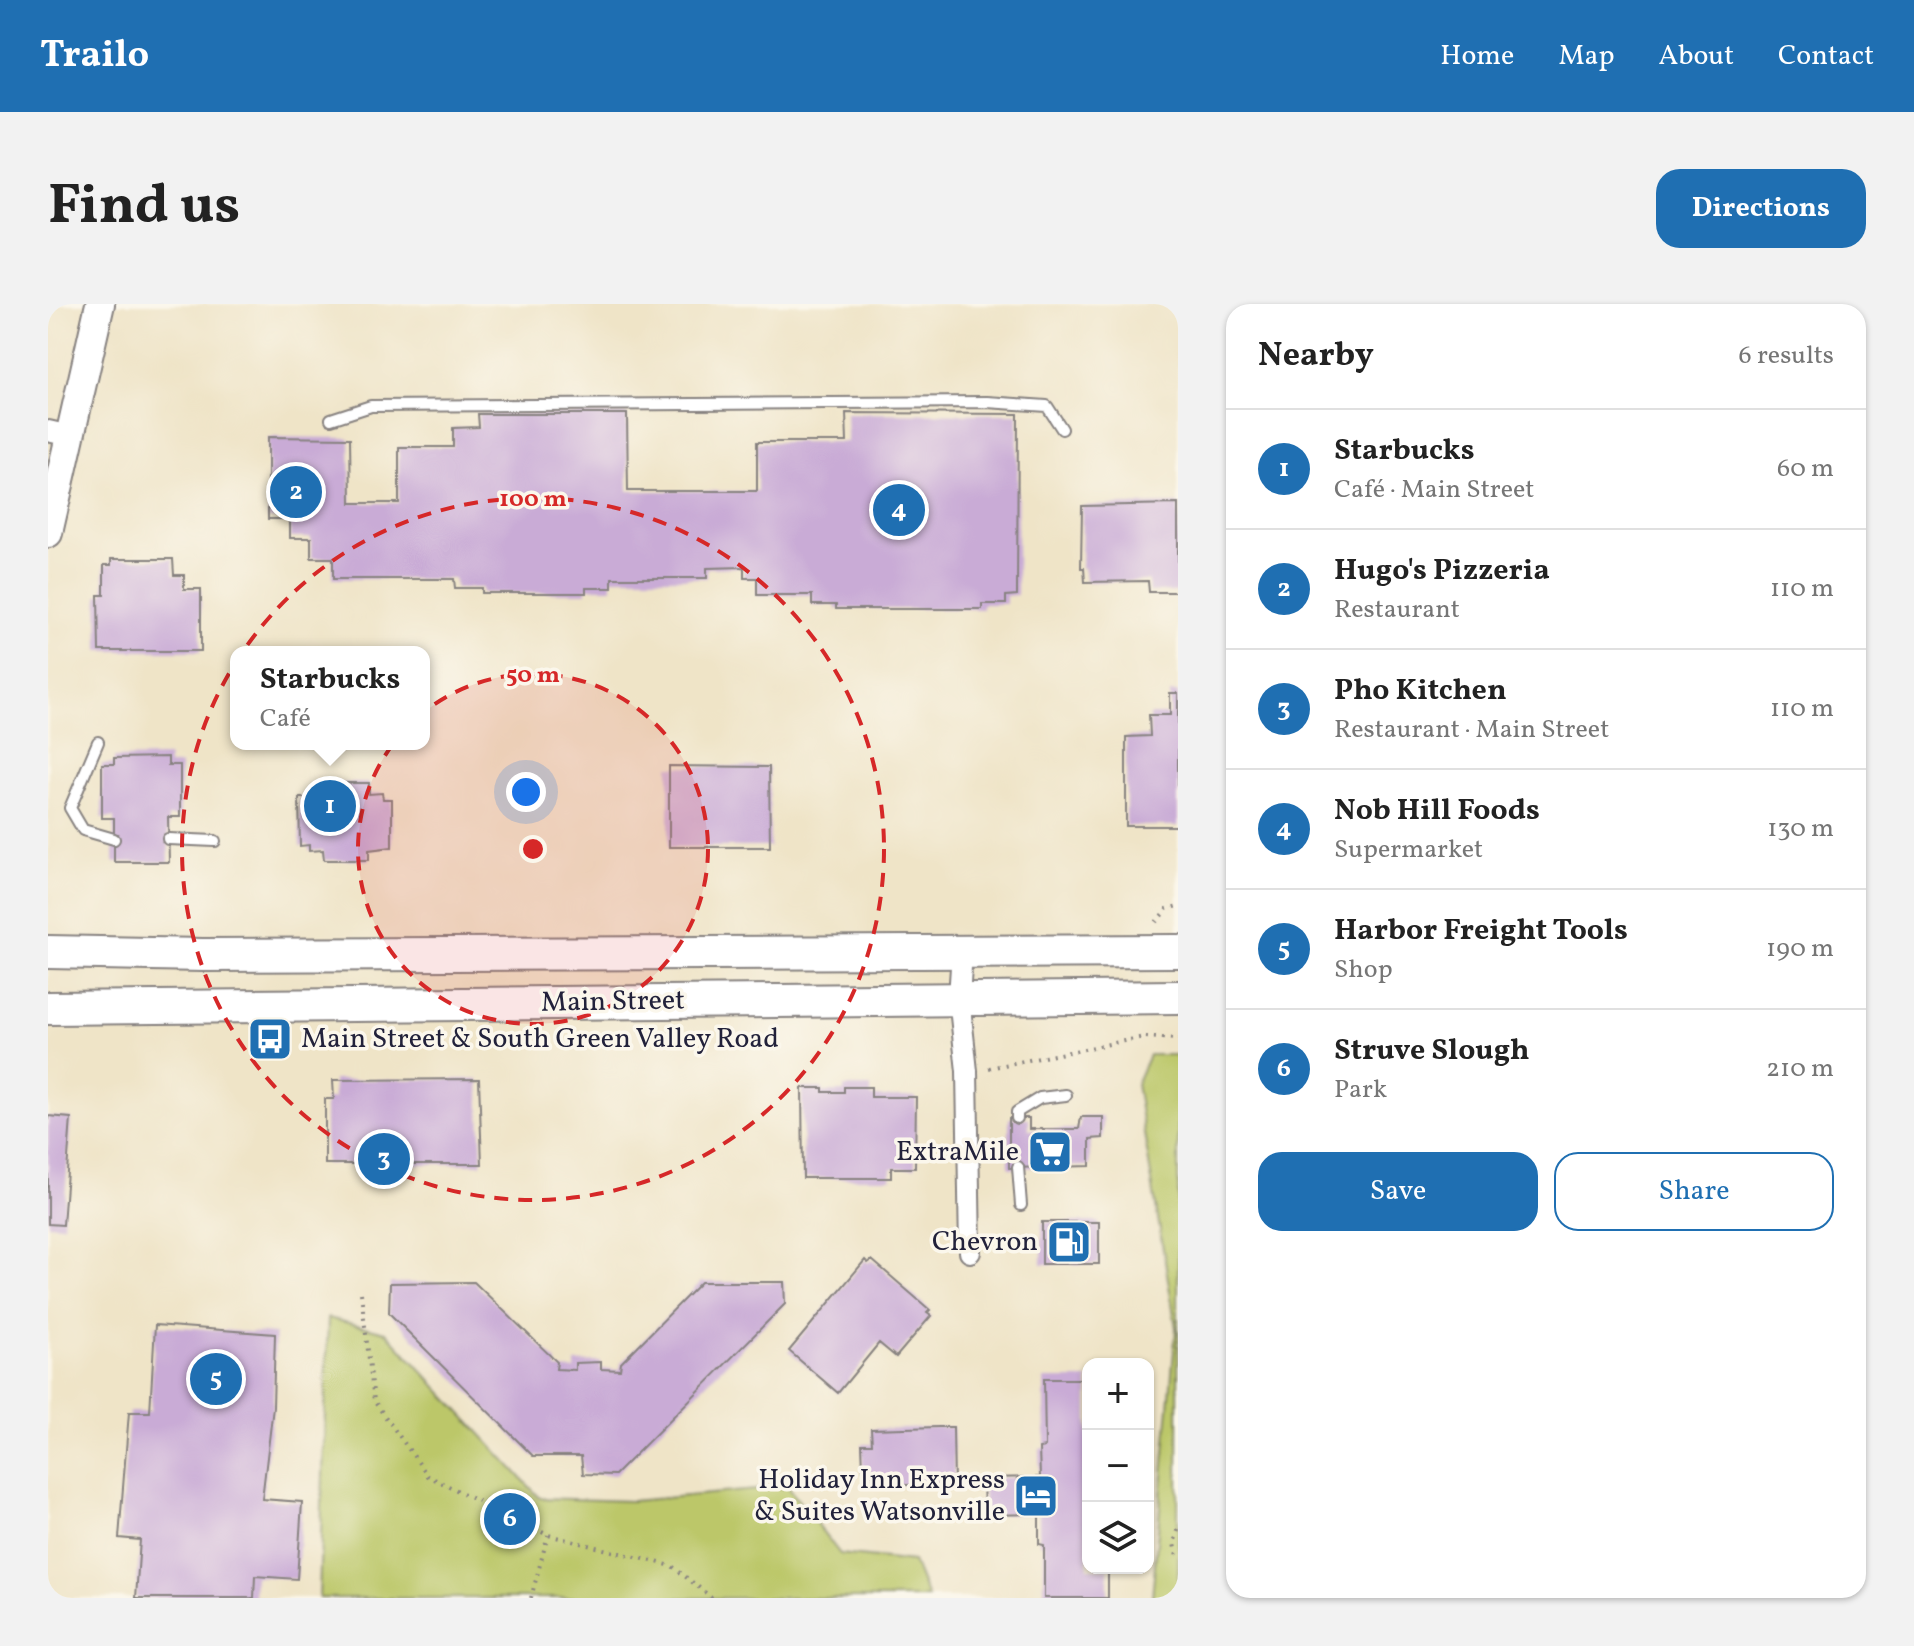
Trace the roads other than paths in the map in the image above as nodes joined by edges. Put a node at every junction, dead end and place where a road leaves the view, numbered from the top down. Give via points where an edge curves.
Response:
1 (100, 304) edge
2 (331, 419) dead end
3 (1062, 429) dead end
4 (59, 433) edge
5 (48, 533) edge
6 (98, 742) dead end
7 (114, 839) dead end
8 (168, 839) dead end
9 (215, 841) dead end
10 (962, 951) junction
11 (1178, 951) edge
12 (48, 952) edge
13 (1178, 997) edge
14 (959, 998) junction
15 (48, 1008) edge
16 (1066, 1095) dead end
17 (1017, 1118) dead end
18 (1018, 1167) dead end
19 (1021, 1205) dead end
20 (970, 1252) dead end

1 - 4 main road
2 - 3 lane via 371,406 987,402 1047,406
4 - 5 main road
6 - 7 lane via 70,808 83,830
8 - 9 lane
10 - 11 main road, Main Street
10 - 12 main road, Main Street
10 - 14 street
13 - 14 main road, Main Street
14 - 15 main road, Main Street
14 - 20 street via 967,1071
16 - 17 lane via 1040,1098 1017,1112
18 - 19 lane

